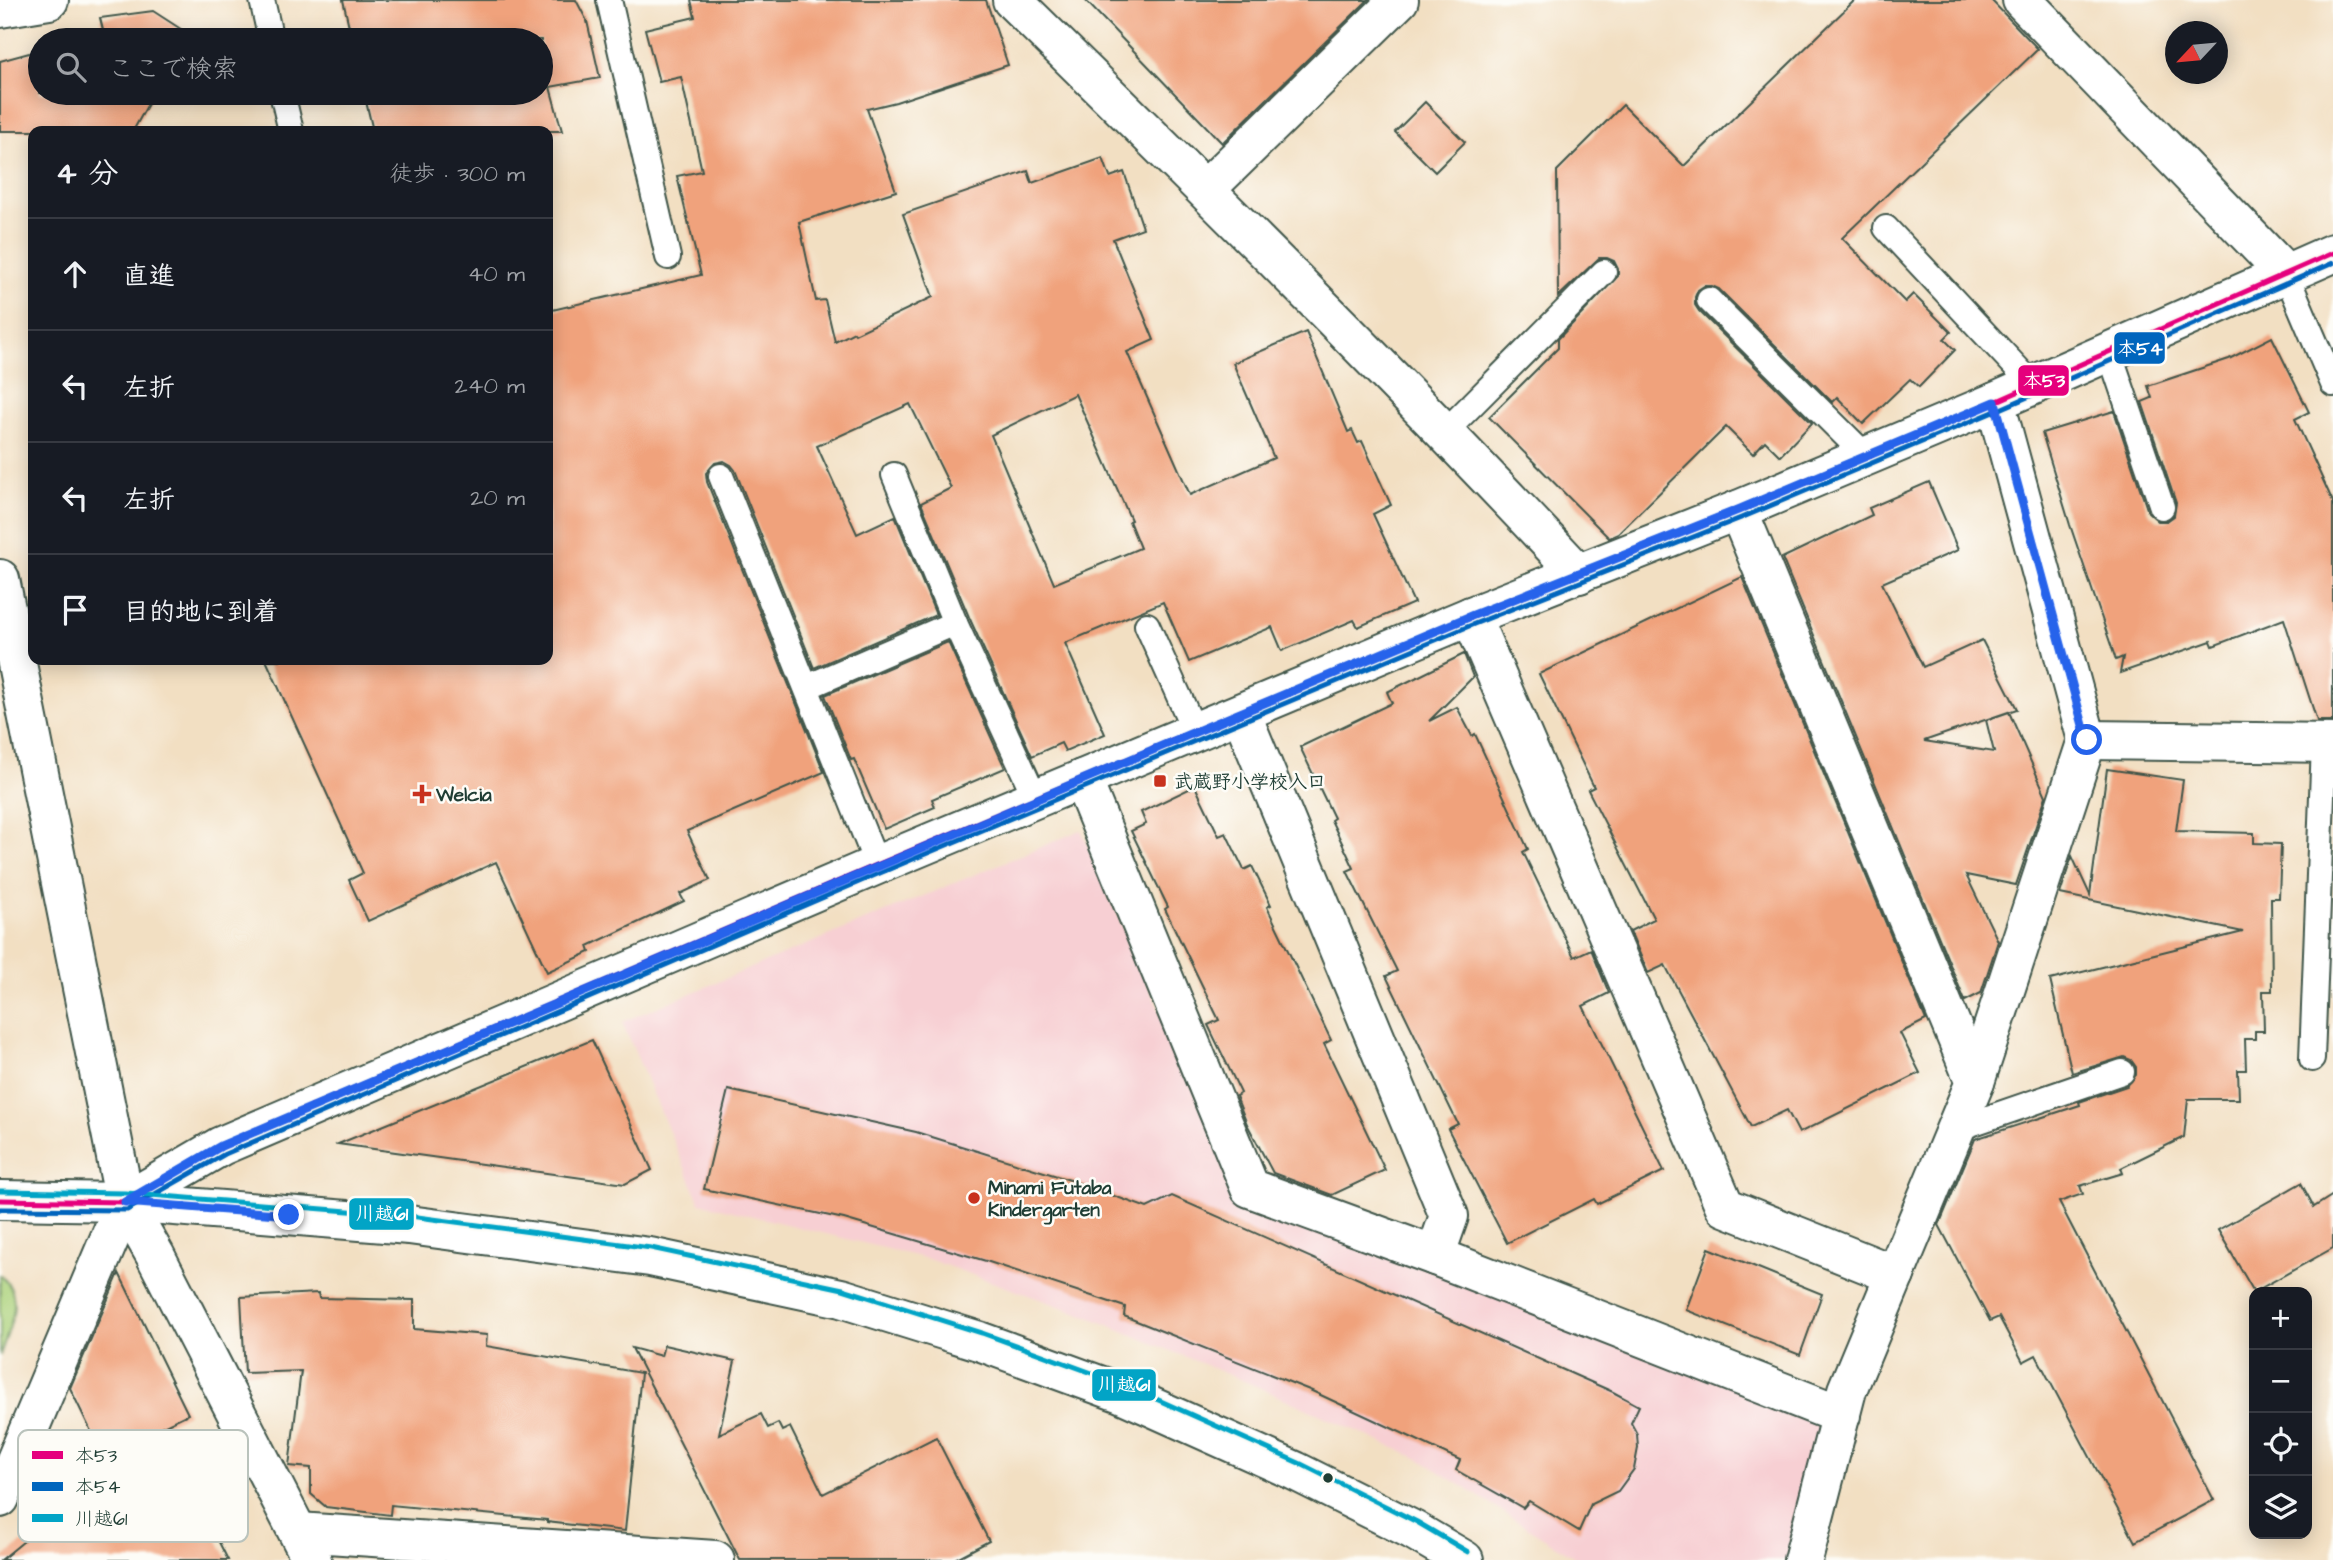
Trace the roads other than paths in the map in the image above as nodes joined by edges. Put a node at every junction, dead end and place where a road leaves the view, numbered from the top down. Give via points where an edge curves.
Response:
1 (49, 0) edge
2 (262, 0) edge
3 (609, 0) edge
4 (1012, 0) edge
5 (1399, 0) edge
6 (2022, 0) edge
7 (0, 8) edge
8 (268, 28) edge
9 (285, 105) edge
10 (289, 126) edge
11 (1206, 189) junction
12 (1886, 228) dead end
13 (2333, 253) edge
14 (667, 257) dead end
15 (1604, 272) dead end
16 (2286, 274) junction
17 (1709, 300) dead end
18 (2109, 351) junction
19 (2333, 383) edge
20 (2033, 385) junction
21 (1995, 402) junction
22 (1446, 431) junction
23 (1866, 456) junction
24 (894, 475) dead end
25 (721, 476) dead end
26 (2162, 508) dead end
27 (1738, 510) junction
28 (1579, 573) junction
29 (0, 579) edge
30 (1471, 616) junction
31 (955, 623) junction
32 (1147, 625) dead end
33 (807, 687) junction
34 (1241, 713) junction
35 (1195, 732) junction
36 (2087, 740) junction
37 (2329, 743) edge
38 (1082, 779) junction
39 (1036, 799) junction
40 (877, 865) junction
41 (2312, 1059) dead end
42 (2122, 1072) dead end
43 (1975, 1082) junction
44 (1956, 1129) junction
45 (0, 1200) edge
46 (125, 1202) junction
47 (1435, 1256) junction
48 (1895, 1275) junction
49 (1841, 1415) junction
50 (29, 1430) edge
51 (245, 1430) edge
52 (248, 1435) edge
53 (18, 1455) edge
54 (0, 1498) edge
55 (305, 1546) edge
56 (715, 1560) edge
57 (1464, 1560) edge
58 (1803, 1560) edge

1 - 7 street
2 - 8 lane
3 - 14 lane
4 - 11 street
5 - 11 street
6 - 16 street
9 - 10 lane
11 - 22 street
12 - 20 lane
13 - 16 street
15 - 22 lane
16 - 18 street
16 - 19 lane
17 - 23 lane
18 - 20 street
18 - 26 lane
20 - 21 street
21 - 23 street
21 - 36 street
22 - 28 street
23 - 27 street
24 - 31 lane
25 - 33 lane
27 - 28 street
27 - 43 street
28 - 30 street
29 - 46 street
30 - 34 street
30 - 48 street via 1725,1207
31 - 33 lane
31 - 39 lane
32 - 35 lane
33 - 40 lane
34 - 35 street
34 - 47 street via 1449,1216
35 - 38 street
36 - 37 street
36 - 43 street
37 - 41 lane
38 - 39 street
38 - 47 street via 1250,1188
39 - 40 street
40 - 46 street via 221,1146
42 - 44 lane
43 - 44 street
44 - 48 street
45 - 46 street
46 - 50 street
46 - 51 street
46 - 57 street via 409,1224 650,1257 841,1298 979,1340 1121,1393 1295,1471
47 - 49 street
48 - 49 street
49 - 58 street
52 - 55 street
53 - 54 street
55 - 56 street

